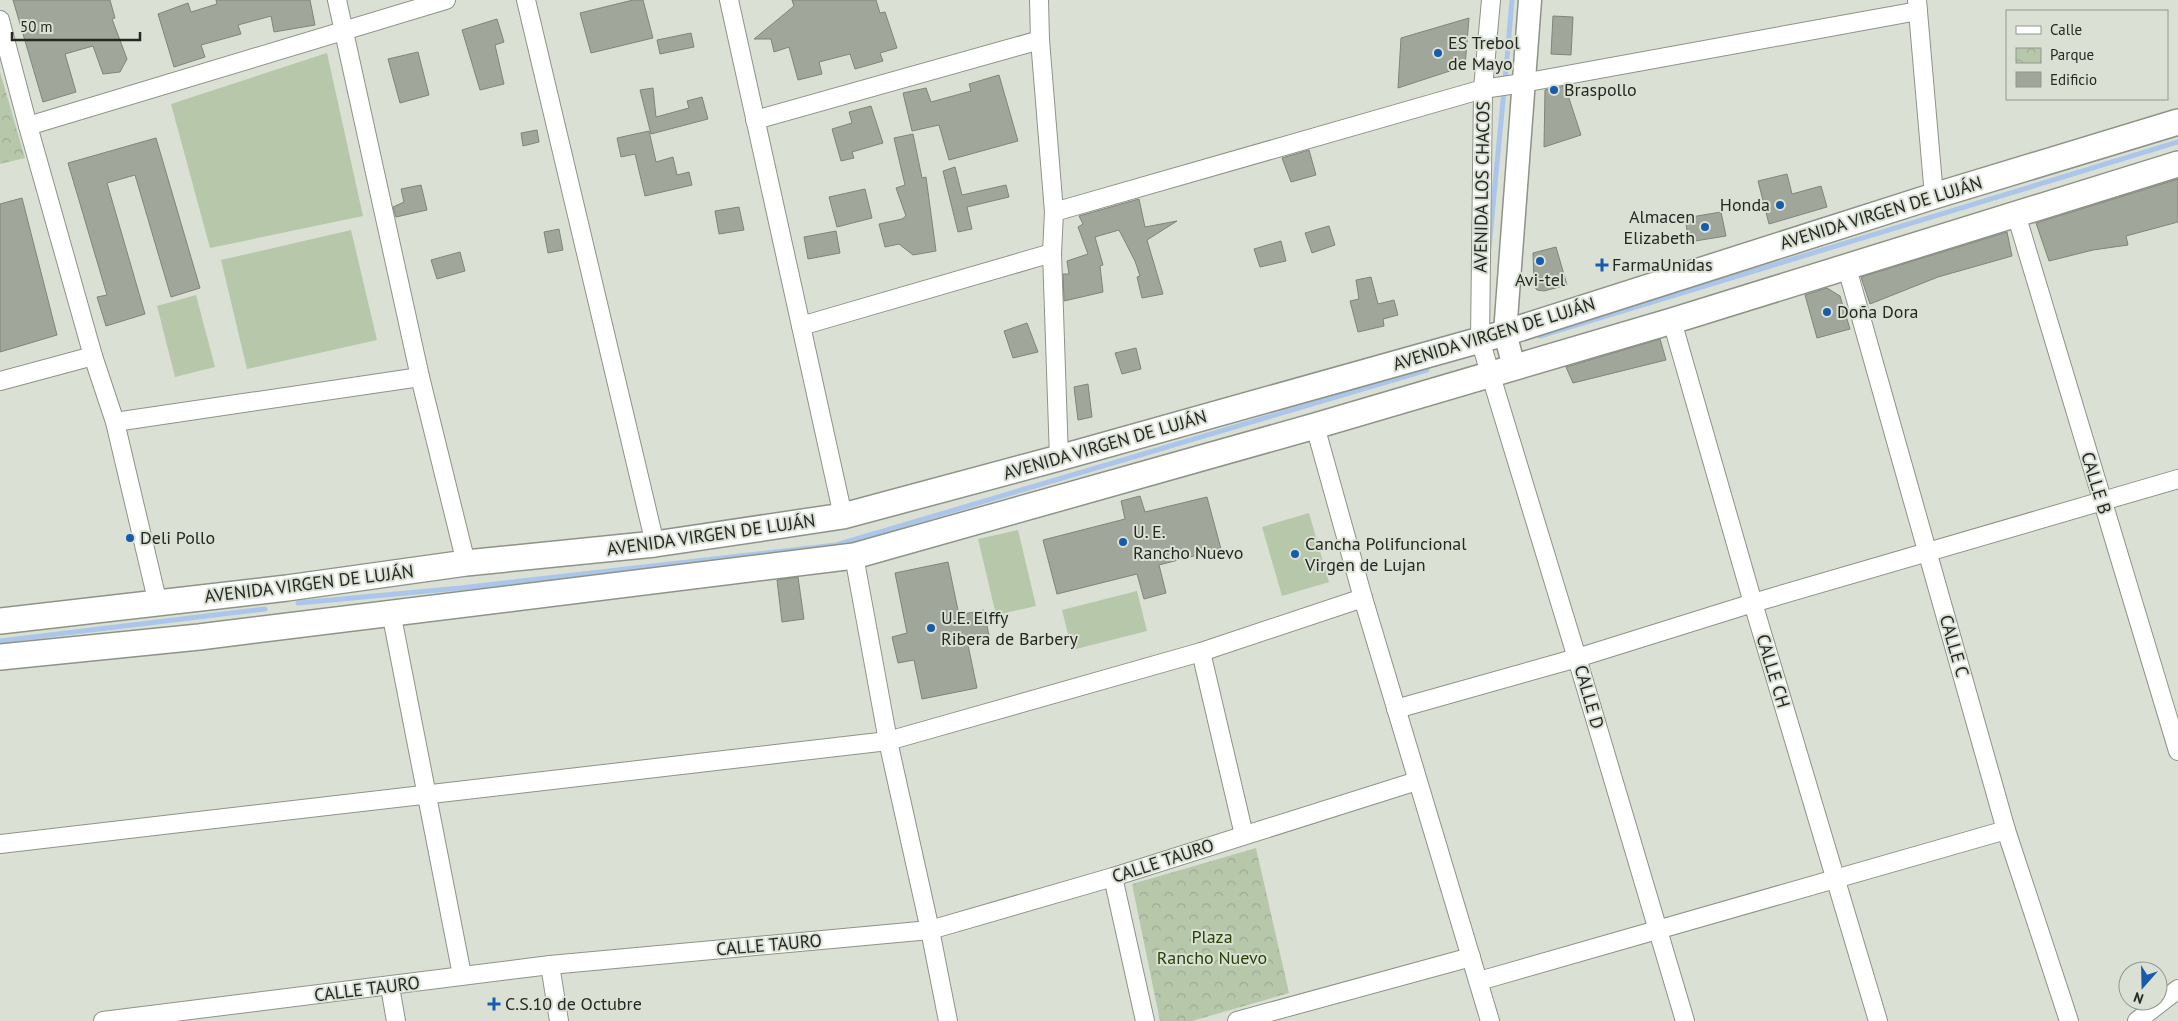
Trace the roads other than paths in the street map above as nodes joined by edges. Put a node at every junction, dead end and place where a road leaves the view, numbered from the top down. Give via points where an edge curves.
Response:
1 (337, 0) edge
2 (446, 0) edge
3 (526, 0) edge
4 (728, 0) edge
5 (1039, 0) edge
6 (1491, 0) edge
7 (1530, 0) edge
8 (1917, 6) edge
9 (0, 20) edge
10 (344, 30) junction
11 (3, 40) edge
12 (1040, 40) junction
13 (1520, 84) junction
14 (1488, 88) junction
15 (755, 120) junction
16 (2178, 122) edge
17 (28, 126) junction
18 (2178, 164) edge
19 (1934, 196) junction
20 (1054, 212) junction
21 (2016, 214) junction
22 (1052, 253) junction
23 (1846, 268) junction
24 (1672, 321) junction
25 (801, 326) junction
26 (1505, 332) junction
27 (1480, 340) junction
28 (93, 356) junction
29 (1514, 367) junction
30 (1490, 374) junction
31 (420, 377) junction
32 (0, 381) edge
33 (115, 422) junction
34 (1316, 426) junction
35 (1059, 458) junction
36 (2178, 479) edge
37 (2102, 502) junction
38 (843, 516) junction
39 (654, 544) junction
40 (1928, 554) junction
41 (854, 556) junction
42 (466, 563) junction
43 (286, 588) junction
44 (1363, 598) junction
45 (1753, 603) junction
46 (158, 604) junction
47 (391, 612) junction
48 (0, 621) edge
49 (292, 625) junction
50 (1201, 652) junction
51 (0, 657) edge
52 (1578, 658) junction
53 (1396, 708) junction
54 (888, 741) junction
55 (2178, 751) edge
56 (1417, 781) junction
57 (426, 794) junction
58 (2006, 830) junction
59 (1244, 835) junction
60 (0, 844) edge
61 (1113, 877) junction
62 (1836, 880) junction
63 (930, 930) junction
64 (1657, 930) junction
65 (1471, 957) junction
66 (550, 965) junction
67 (462, 976) junction
68 (1479, 981) junction
69 (390, 987) junction
70 (2178, 989) edge
71 (103, 1021) edge
72 (396, 1021) edge
73 (559, 1021) edge
74 (948, 1021) edge
75 (1145, 1021) edge
76 (1237, 1021) edge
77 (1490, 1021) edge
78 (1685, 1021) edge
79 (1878, 1021) edge
80 (2069, 1021) edge
81 (2137, 1021) edge

1 - 10 street
2 - 10 street
3 - 39 street
4 - 15 street
5 - 12 street
6 - 14 street, AVENIDA LOS CHACOS
7 - 13 street, AVENIDA LOS CHACOS
8 - 13 street
8 - 19 street
9 - 11 street
10 - 17 street
10 - 31 street
11 - 17 street
12 - 15 street
12 - 20 street
13 - 14 street
13 - 26 street, AVENIDA LOS CHACOS
14 - 20 street
14 - 27 street, AVENIDA LOS CHACOS
15 - 25 street
16 - 19 main road, AVENIDA VIRGEN DE LUJÁN
17 - 28 street
18 - 21 main road, AVENIDA VIRGEN DE LUJÁN
19 - 26 main road, AVENIDA VIRGEN DE LUJÁN
20 - 22 street
21 - 23 main road, AVENIDA VIRGEN DE LUJÁN
21 - 37 street, CALLE B
22 - 25 street
22 - 35 street
23 - 24 main road, AVENIDA VIRGEN DE LUJÁN
23 - 40 street, CALLE C
24 - 29 main road, AVENIDA VIRGEN DE LUJÁN
24 - 45 street, CALLE CH
25 - 38 street
26 - 27 main road, AVENIDA VIRGEN DE LUJÁN
26 - 29 street, AVENIDA LOS CHACOS
27 - 30 street, AVENIDA LOS CHACOS
27 - 35 main road, AVENIDA VIRGEN DE LUJÁN
28 - 32 street
28 - 33 street
29 - 30 main road, AVENIDA VIRGEN DE LUJÁN
30 - 34 main road, AVENIDA VIRGEN DE LUJÁN
30 - 52 street, CALLE D
31 - 33 street
31 - 42 street
33 - 46 street
34 - 41 main road, AVENIDA VIRGEN DE LUJÁN
34 - 44 street
35 - 38 main road, AVENIDA VIRGEN DE LUJÁN
36 - 37 street
37 - 40 street
37 - 55 street, CALLE B
38 - 39 main road, AVENIDA VIRGEN DE LUJÁN
39 - 42 main road, AVENIDA VIRGEN DE LUJÁN
40 - 45 street
40 - 58 street, CALLE C
41 - 47 main road, AVENIDA VIRGEN DE LUJÁN
41 - 54 street
42 - 43 main road, AVENIDA VIRGEN DE LUJÁN
43 - 46 main road, AVENIDA VIRGEN DE LUJÁN
43 - 49 main road
44 - 50 street
44 - 53 street
45 - 52 street
45 - 62 street, CALLE CH
46 - 48 main road, AVENIDA VIRGEN DE LUJÁN
47 - 49 main road, AVENIDA VIRGEN DE LUJÁN
47 - 57 street
49 - 51 main road, AVENIDA VIRGEN DE LUJÁN
50 - 54 street
50 - 59 street
52 - 53 street
52 - 64 street, CALLE D
53 - 56 street
54 - 57 street
54 - 63 street
56 - 59 street, CALLE TAURO
56 - 65 street
57 - 60 street
57 - 67 street
58 - 62 street
58 - 80 street, CALLE C
59 - 61 street, CALLE TAURO
61 - 63 street, CALLE TAURO
61 - 75 street
62 - 64 street
62 - 79 street, CALLE CH
63 - 66 street, CALLE TAURO
63 - 74 street
64 - 68 street
64 - 78 street, CALLE D
65 - 68 street
65 - 76 street
66 - 67 street, CALLE TAURO
66 - 73 street
67 - 69 street, CALLE TAURO
68 - 77 street
69 - 71 street, CALLE TAURO
69 - 72 street
70 - 81 street

